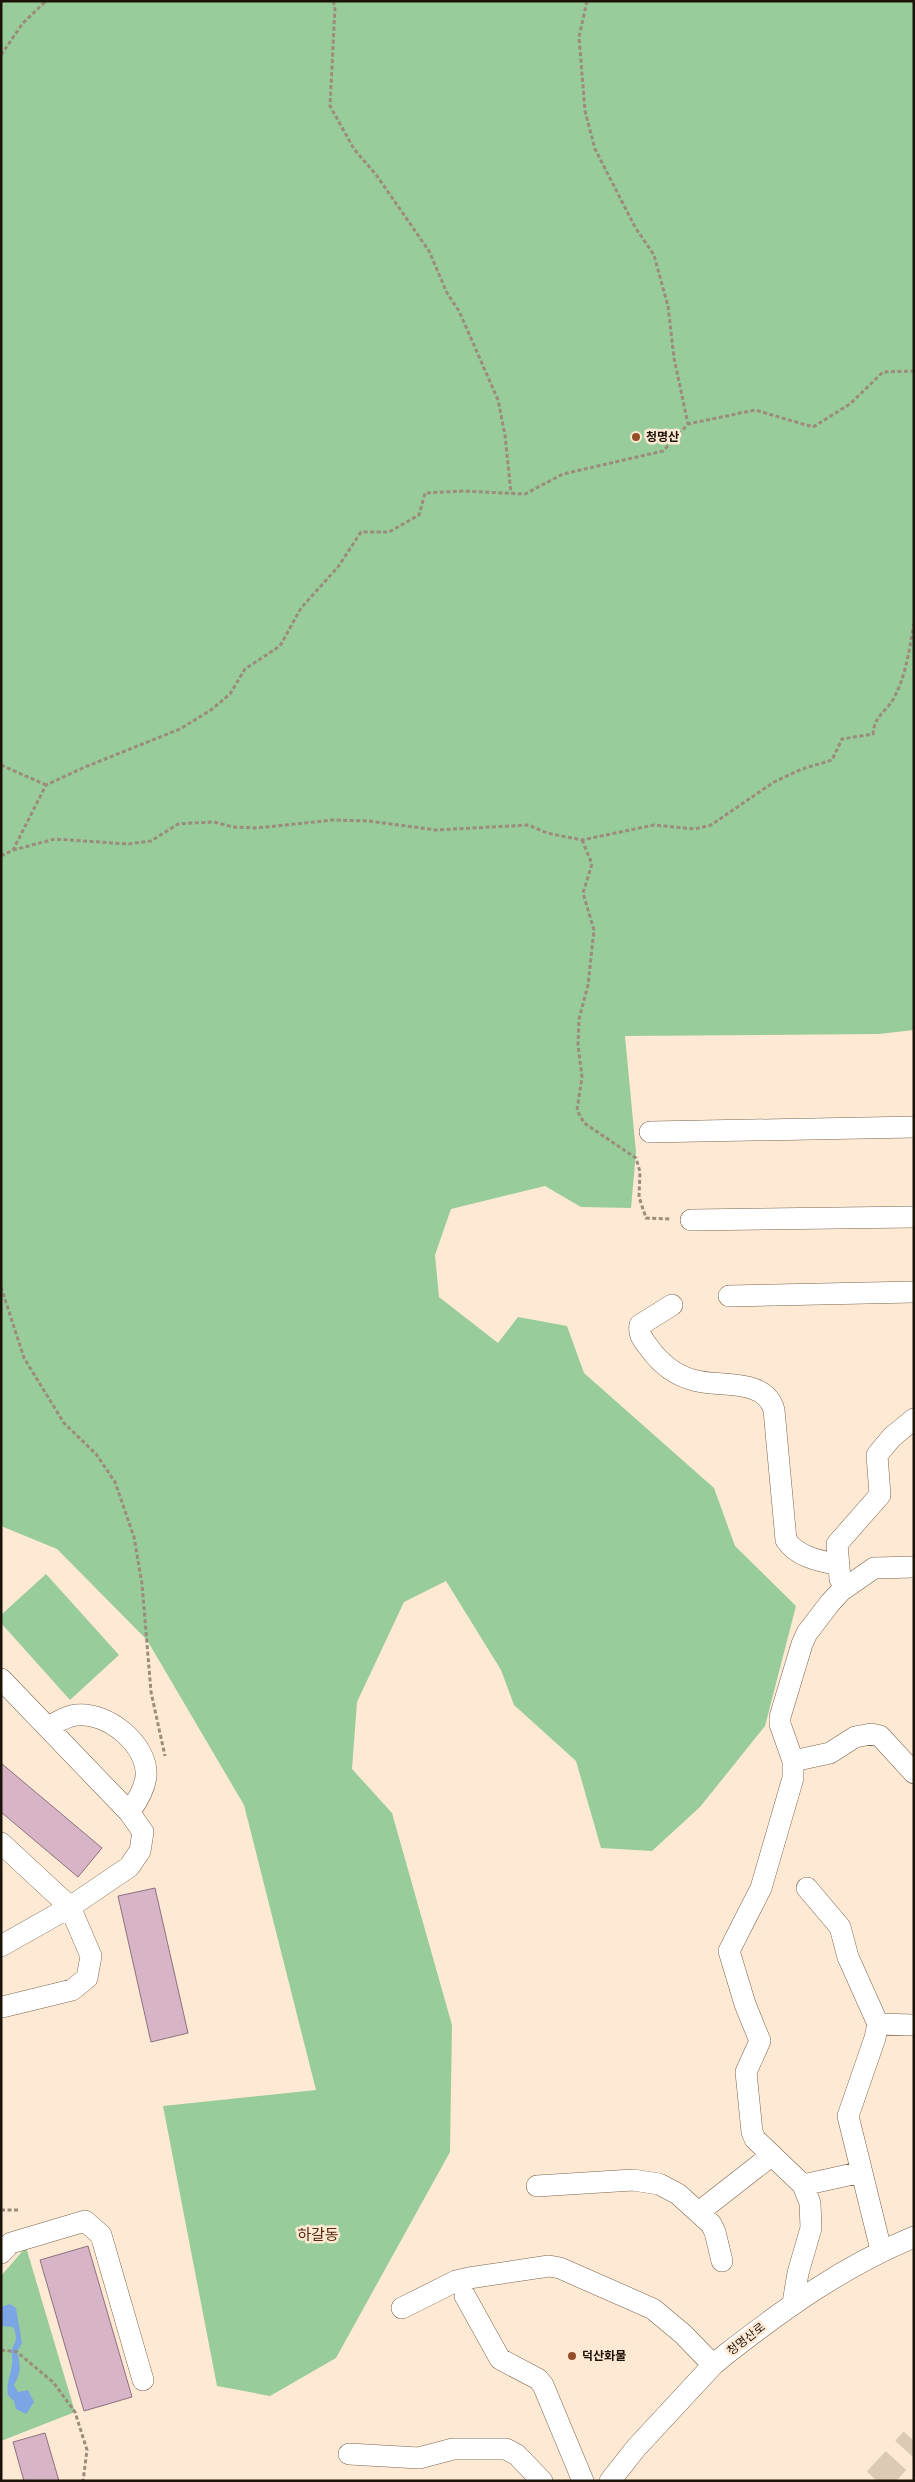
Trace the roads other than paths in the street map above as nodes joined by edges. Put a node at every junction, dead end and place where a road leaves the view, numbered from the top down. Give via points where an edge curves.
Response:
1 (914, 1127) edge
2 (650, 1132) dead end
3 (914, 1216) edge
4 (691, 1220) road end
5 (914, 1292) edge
6 (729, 1296) dead end
7 (672, 1305) dead end
8 (914, 1419) edge
9 (839, 1565) junction
10 (914, 1567) edge
11 (842, 1591) junction
12 (1, 1679) edge
13 (48, 1727) junction
14 (793, 1761) junction
15 (914, 1773) edge
16 (130, 1812) junction
17 (1, 1843) edge
18 (807, 1888) dead end
19 (70, 1907) junction
20 (1, 1946) edge
21 (2, 2007) edge
22 (878, 2024) junction
23 (914, 2025) edge
24 (772, 2155) junction
25 (862, 2172) junction
26 (803, 2185) junction
27 (537, 2186) dead end
28 (699, 2212) junction
29 (914, 2237) edge
30 (881, 2250) junction
31 (1, 2253) edge
32 (722, 2260) dead end
33 (465, 2296) dead end
34 (793, 2303) junction
35 (402, 2308) dead end
36 (713, 2365) junction
37 (143, 2380) dead end
38 (349, 2454) dead end
39 (542, 2481) edge
40 (583, 2481) edge
41 (610, 2481) edge

1 - 2 street
3 - 4 street
5 - 6 street
7 - 9 street via 640,1325 640,1335 660,1362 693,1380 750,1388 766,1394 774,1410 786,1540 814,1560
8 - 9 street via 877,1455 880,1495 836,1544
9 - 11 street
10 - 11 street via 874,1568
11 - 14 street via 807,1633 783,1708 780,1724
12 - 13 street
13 - 16 street
13 - 16 street via 76,1715 98,1716 120,1727 141,1757 146,1776 139,1798
14 - 15 street via 830,1753 855,1738 871,1734 880,1736
14 - 24 street via 793,1778 760,1888 729,1951 760,2041 746,2072 752,2132
16 - 19 street via 143,1832 140,1851 129,1867
17 - 19 street
18 - 22 street via 840,1927 848,1957
19 - 20 street
19 - 21 street via 92,1956 87,1978 72,1990
22 - 23 street
22 - 25 street via 848,2116
24 - 26 street
24 - 28 street
25 - 26 street
25 - 30 street
26 - 34 street via 810,2203 811,2228
27 - 28 street via 633,2180 650,2182 678,2194
28 - 32 street via 715,2232
29 - 30 street, 청명산로
30 - 34 street, 청명산로
31 - 37 street via 11,2243 85,2221 91,2226 101,2235
33 - 40 street via 500,2359 538,2379 543,2385
34 - 36 street, 청명산로
35 - 36 street via 462,2279 549,2266 560,2268 653,2309
36 - 41 street, 청명산로
38 - 39 street via 419,2458 453,2449 506,2449

